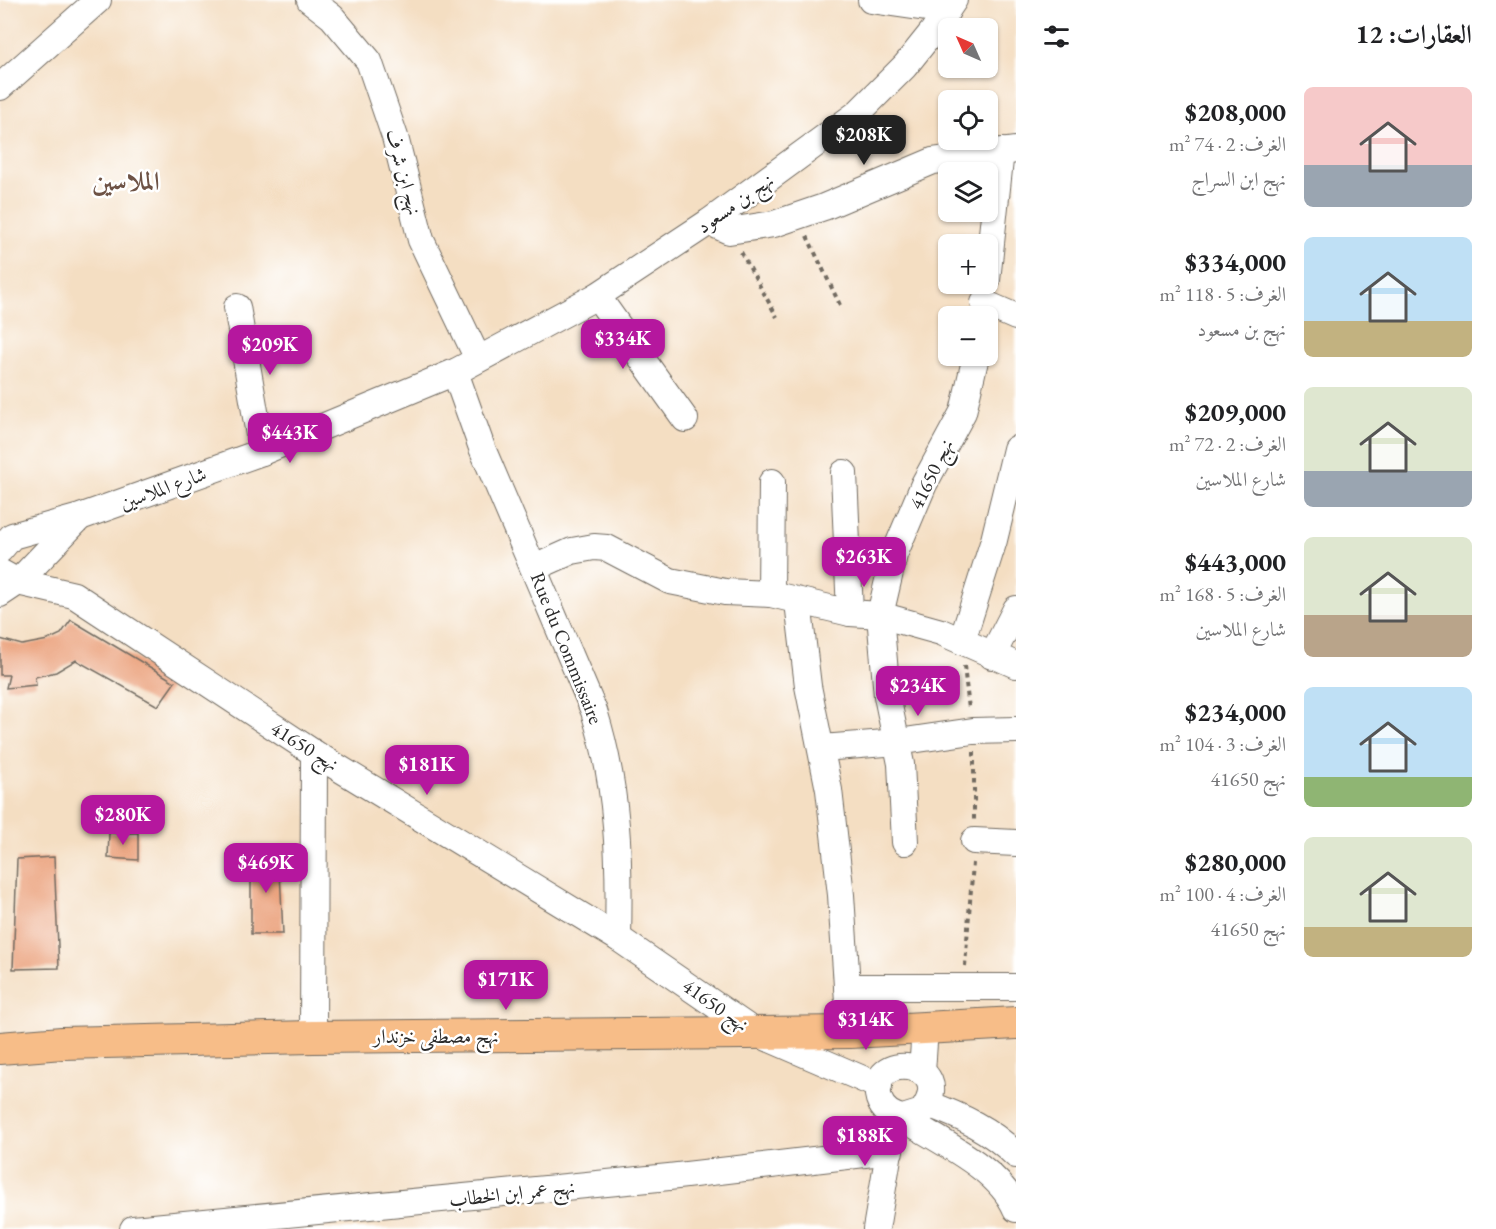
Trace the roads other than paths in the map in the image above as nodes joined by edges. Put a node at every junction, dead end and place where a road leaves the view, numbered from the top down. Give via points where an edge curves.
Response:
1 (98, 0) edge
2 (310, 0) edge
3 (871, 0) edge
4 (950, 6) edge
5 (0, 87) edge
6 (1009, 150) edge
7 (719, 227) junction
8 (597, 296) junction
9 (985, 296) edge
10 (237, 307) dead end
11 (1016, 318) edge
12 (478, 359) junction
13 (974, 366) edge
14 (455, 372) junction
15 (685, 418) dead end
16 (1016, 449) edge
17 (262, 452) junction
18 (844, 473) dead end
19 (772, 482) dead end
20 (80, 517) junction
21 (4, 540) edge
22 (41, 556) junction
23 (534, 567) junction
24 (6, 583) edge
25 (771, 594) junction
26 (74, 595) junction
27 (798, 602) junction
28 (1016, 609) edge
29 (850, 613) junction
30 (880, 615) junction
31 (962, 641) junction
32 (992, 656) junction
33 (1016, 665) edge
34 (1016, 730) edge
35 (898, 742) junction
36 (822, 748) junction
37 (314, 753) junction
38 (974, 841) road end
39 (905, 842) dead end
40 (1016, 843) edge
41 (618, 938) junction
42 (847, 987) junction
43 (1016, 987) edge
44 (1016, 1023) edge
45 (925, 1028) junction
46 (888, 1030) junction
47 (756, 1032) junction
48 (850, 1032) junction
49 (313, 1037) junction
50 (0, 1048) edge
51 (922, 1072) junction
52 (883, 1078) junction
53 (928, 1104) junction
54 (899, 1117) junction
55 (890, 1151) junction
56 (1016, 1155) edge
57 (1016, 1209) edge
58 (133, 1229) edge
59 (876, 1229) edge

1 - 5 street
2 - 12 street, نهج ابن شرف via 332,17 369,61 395,137 421,240
3 - 4 street
4 - 7 street, نهج بن مسعود via 905,66 858,113
6 - 7 street via 933,161 774,224
6 - 9 street
7 - 8 street, نهج بن مسعود
8 - 12 street, نهج بن مسعود
8 - 15 street
9 - 11 street
10 - 17 street
12 - 14 street, شارع الملاسين
13 - 30 street, نهج 41650 via 963,412 924,484 894,555
14 - 17 street, شارع الملاسين
14 - 23 street, Rue du Commissaire via 482,448
16 - 31 street via 994,540
17 - 20 street, شارع الملاسين
18 - 29 street
19 - 25 street
20 - 21 street, شارع الملاسين
20 - 22 street, شارع الملاسين
21 - 22 street, شارع الملاسين
22 - 24 street, شارع الملاسين
22 - 26 street, شارع الملاسين
23 - 25 street via 572,551 607,548 670,581 725,592
23 - 41 street, Rue du Commissaire via 606,749 620,853
24 - 26 street, نهج 41650
25 - 27 street
26 - 37 street, نهج 41650
27 - 29 street
27 - 36 street via 808,686
28 - 32 street
29 - 30 street
30 - 31 street
30 - 35 street, نهج 41650 via 888,696
31 - 32 street
32 - 33 street
34 - 35 street via 973,731
35 - 36 street
35 - 39 street, نهج 41650
36 - 42 street via 841,895
37 - 41 street, نهج 41650
37 - 49 street
38 - 40 street
41 - 47 street, نهج 41650
42 - 43 street
42 - 48 street
44 - 45 main road, نهج مصطفى خزندار
45 - 46 main road, نهج مصطفى خزندار
45 - 51 street
46 - 48 main road, نهج مصطفى خزندار
46 - 52 street
47 - 48 main road, نهج مصطفى خزندار
47 - 49 main road, نهج مصطفى خزندار
47 - 52 street, نهج 41650
49 - 50 main road, نهج مصطفى خزندار
51 - 52 street via 905,1065
51 - 53 street via 930,1087
52 - 54 street via 881,1104
53 - 54 street via 922,1112
53 - 56 street via 963,1117 1002,1141
54 - 55 street
54 - 57 street via 995,1178
55 - 58 street, نهج عمر ابن الخطاب via 669,1177
55 - 59 street

